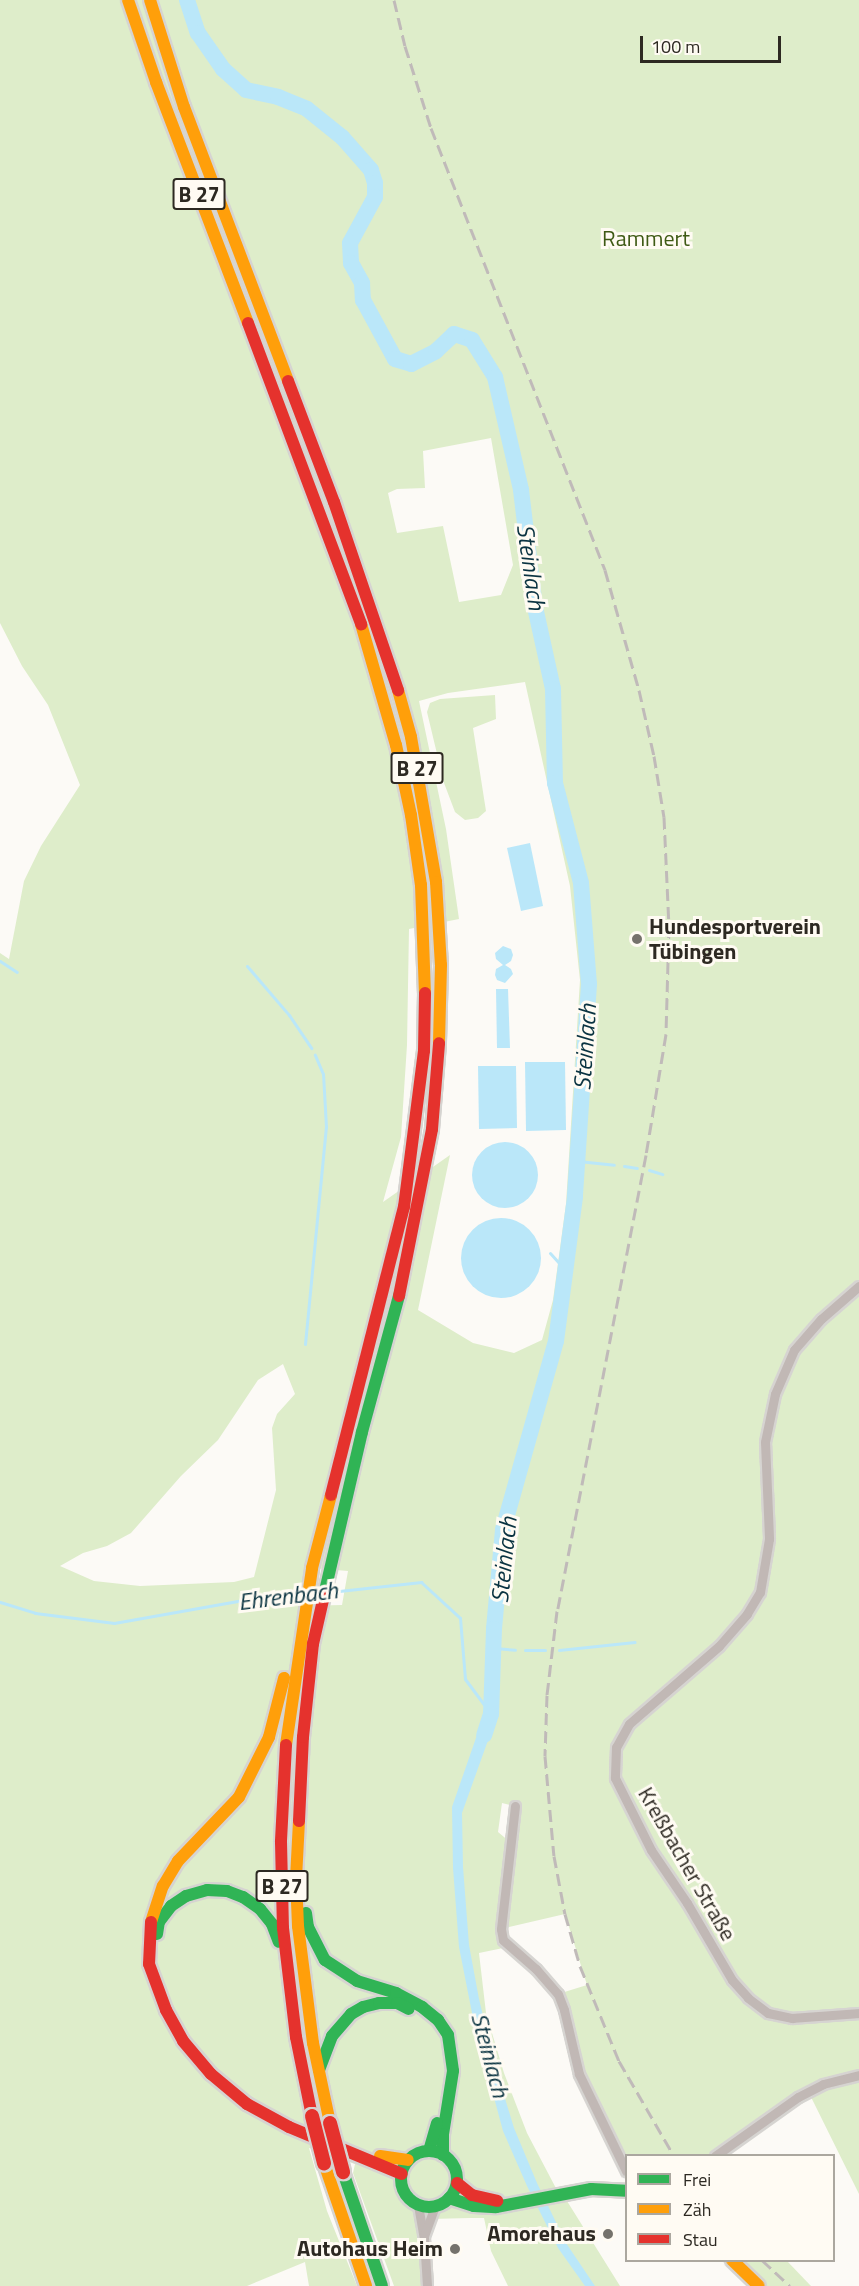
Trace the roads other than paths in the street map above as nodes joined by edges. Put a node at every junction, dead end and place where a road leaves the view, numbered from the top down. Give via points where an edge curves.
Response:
1 (128, 0) edge
2 (150, 0) edge
3 (859, 1286) edge
4 (303, 1612) junction
5 (515, 1806) dead end
6 (298, 1831) junction
7 (859, 2013) edge
8 (296, 2037) junction
9 (318, 2071) junction
10 (859, 2075) edge
11 (429, 2151) junction
12 (718, 2154) edge
13 (443, 2155) junction
14 (408, 2160) junction
15 (625, 2167) edge
16 (402, 2174) junction
17 (457, 2183) junction
18 (625, 2191) edge
19 (449, 2198) junction
20 (515, 2202) junction
21 (418, 2205) junction
22 (435, 2206) junction
23 (424, 2238) junction
24 (734, 2262) edge
25 (366, 2286) edge
26 (382, 2286) edge
27 (427, 2286) edge
28 (759, 2286) edge

1 - 4 main road, B 27 via 350,589 396,745 421,885 426,967 423,1051 404,1208
2 - 6 main road, B 27 via 184,107 334,502 390,663 411,737 436,882 441,965 432,1130 401,1289 313,1644
3 - 7 street, Kreßbacher Straße via 821,1319 794,1350 775,1394 765,1442 769,1539 760,1592 719,1646 629,1724 616,1747 615,1778 651,1850 682,1894 732,1980 748,1998 768,2013 792,2018
4 - 8 main road, B 27 via 286,1735 281,1842 284,1928
4 - 16 main road via 260,1758 239,1797 178,1861 163,1886 151,1920 149,1964 166,2010 183,2041 211,2074 247,2104 289,2127
5 - 15 street via 503,1940 558,1994 579,2074
6 - 9 main road, B 27 via 298,1926
6 - 13 main road via 308,1927 325,1960 357,1981 396,1993 422,2007 438,2020 448,2036 453,2071
8 - 14 main road via 285,2001 279,1942 260,1909 227,1891 207,1890 186,1896 171,1906 159,1922 154,1944 164,1992 176,2020 216,2072 286,2119 378,2155
8 - 25 main road, B 27, bridge via 324,2163
9 - 11 main road via 332,2036 351,2014 363,2007 397,2003 419,2013 433,2025 445,2055 446,2075
9 - 26 main road, B 27, bridge via 343,2172
10 - 12 street via 823,2084 798,2097
11 - 13 main road
11 - 14 main road
13 - 17 main road via 453,2165
14 - 16 main road
16 - 21 main road via 404,2192
17 - 19 main road
17 - 20 main road via 477,2197
18 - 20 main road via 591,2189
19 - 20 main road via 485,2207
19 - 22 main road
21 - 22 main road
21 - 23 street
22 - 23 street
23 - 27 street
24 - 28 main road

